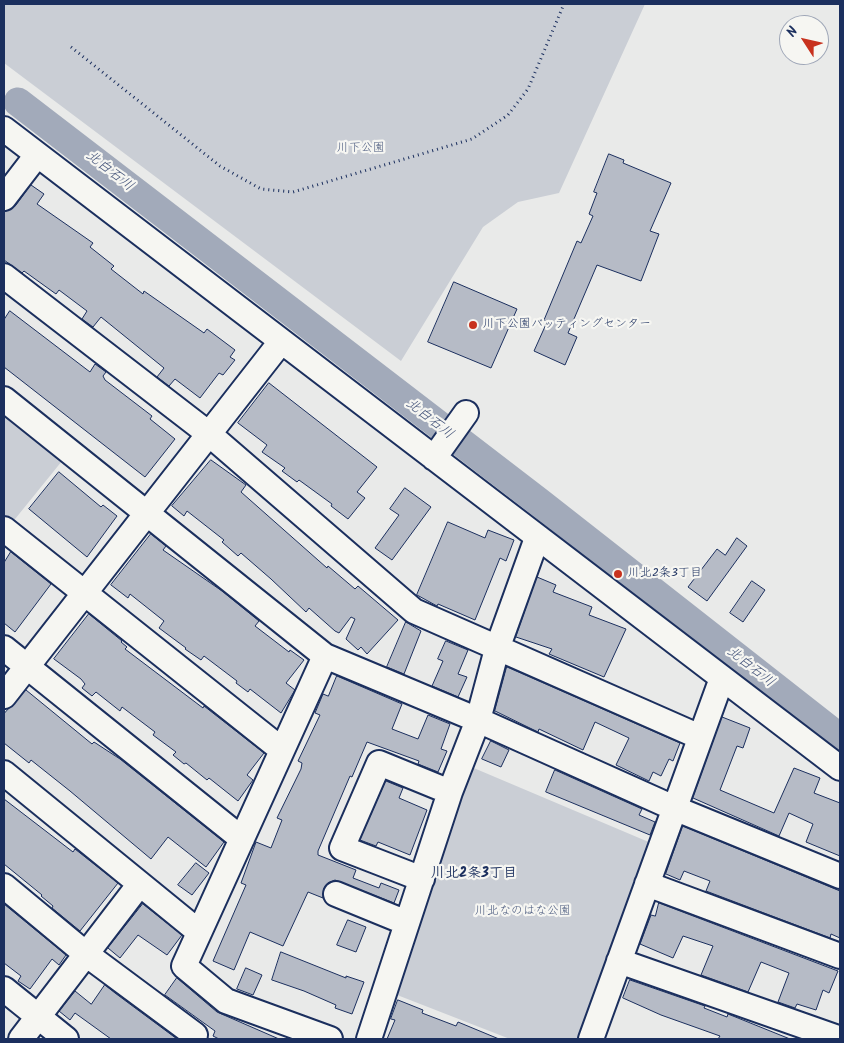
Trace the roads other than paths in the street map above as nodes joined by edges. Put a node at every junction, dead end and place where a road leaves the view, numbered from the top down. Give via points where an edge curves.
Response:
1 (4, 129) edge
2 (37, 155) junction
3 (4, 198) edge
4 (4, 276) edge
5 (280, 342) junction
6 (4, 399) edge
7 (463, 418) dead end
8 (209, 434) junction
9 (437, 454) junction
10 (146, 512) junction
11 (4, 528) edge
12 (537, 538) junction
13 (83, 593) junction
14 (4, 648) edge
15 (497, 649) junction
16 (325, 656) junction
17 (27, 666) junction
18 (722, 678) junction
19 (4, 696) edge
20 (478, 720) junction
21 (700, 737) junction
22 (282, 750) junction
23 (840, 768) edge
24 (4, 774) edge
25 (450, 792) junction
26 (674, 808) junction
27 (242, 839) junction
28 (840, 876) edge
29 (422, 879) junction
30 (647, 884) junction
31 (139, 885) junction
32 (4, 886) edge
33 (336, 894) dead end
34 (407, 923) junction
35 (199, 932) junction
36 (86, 954) junction
37 (840, 956) edge
38 (619, 961) junction
39 (4, 989) edge
40 (38, 1017) junction
41 (839, 1036) edge
42 (21, 1039) edge
43 (66, 1039) edge
44 (193, 1039) edge
45 (330, 1039) edge
46 (369, 1039) edge
47 (591, 1039) edge

1 - 2 street
2 - 3 street
2 - 5 street
4 - 8 street
5 - 8 street
5 - 9 street
6 - 10 street
7 - 9 street
8 - 10 street
8 - 15 street via 414,611
9 - 12 street
10 - 13 street
10 - 16 street
11 - 13 street
12 - 15 street
12 - 18 street
13 - 17 street
13 - 22 street
14 - 17 street
15 - 20 street
15 - 21 street
16 - 20 street
16 - 22 street
17 - 19 street
17 - 27 street
18 - 21 street
18 - 23 street
20 - 25 street
20 - 26 street
21 - 26 street
22 - 27 street
24 - 31 street
25 - 29 street
25 - 29 street via 379,763 342,848
26 - 28 street
26 - 30 street
27 - 35 street
29 - 34 street
30 - 37 street
30 - 38 street
31 - 35 street
31 - 36 street
32 - 36 street
33 - 34 street
34 - 46 street
35 - 45 street via 184,966 226,1001
36 - 40 street
36 - 44 street via 195,1035
38 - 41 street
38 - 47 street
39 - 40 street
40 - 42 street
40 - 43 street

